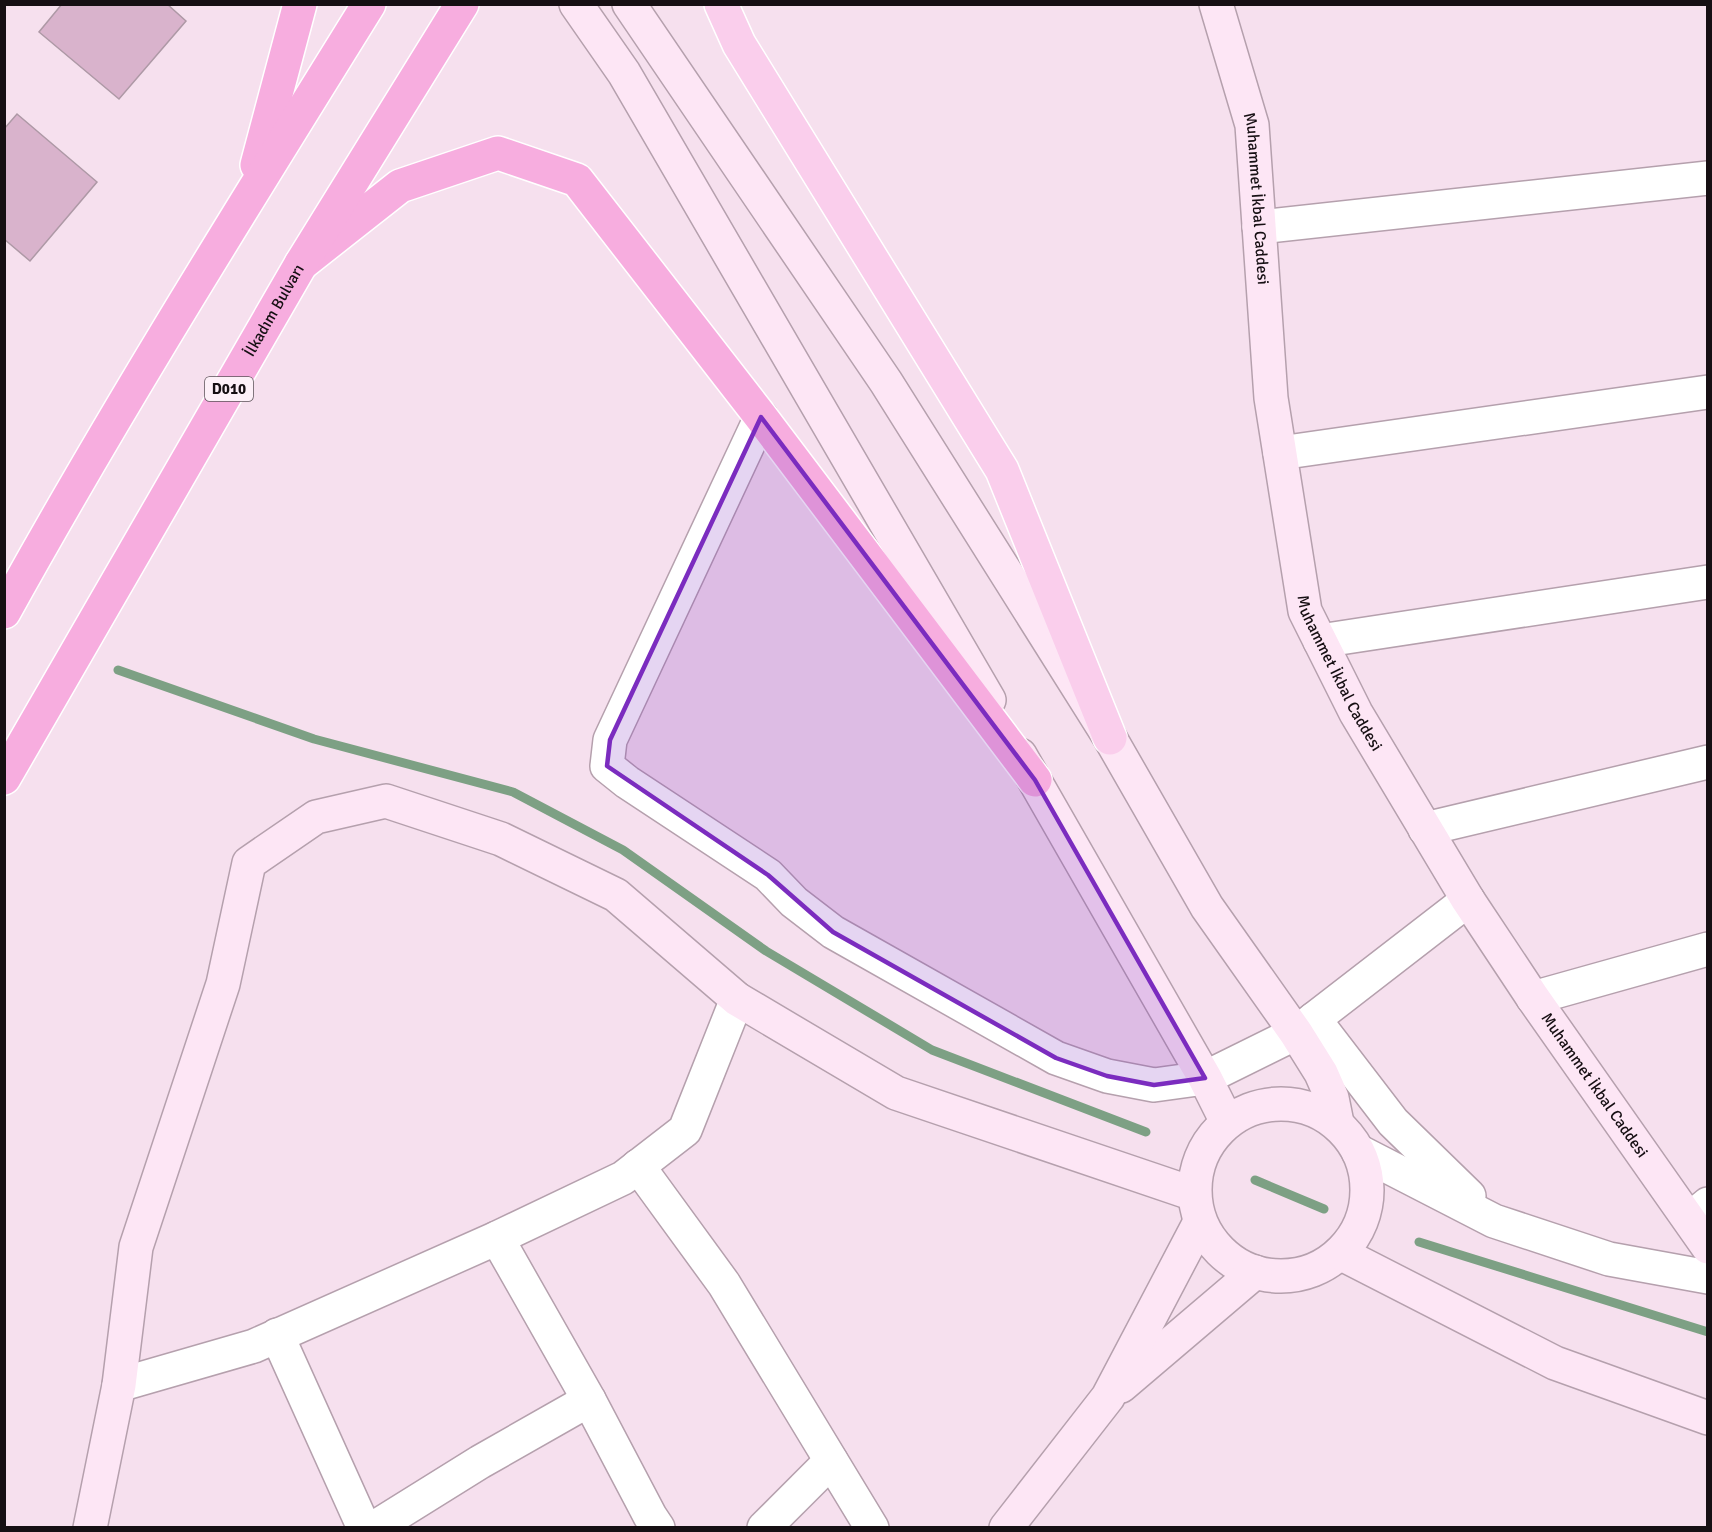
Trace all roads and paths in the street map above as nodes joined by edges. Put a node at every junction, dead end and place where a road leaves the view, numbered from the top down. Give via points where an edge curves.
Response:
1 (300, 4) edge
2 (369, 4) edge
3 (462, 4) edge
4 (629, 4) edge
5 (722, 4) edge
6 (1216, 4) edge
7 (578, 7) edge
8 (1707, 178) edge
9 (249, 198) junction
10 (1259, 227) junction
11 (301, 264) junction
12 (1707, 392) edge
13 (761, 417) junction
14 (1280, 453) junction
15 (1707, 582) edge
16 (4, 612) edge
17 (1320, 641) junction
18 (1110, 738) junction
19 (1707, 762) edge
20 (4, 778) edge
21 (1035, 780) junction
22 (1425, 829) junction
23 (1468, 900) junction
24 (1707, 949) edge
25 (1533, 998) junction
26 (737, 999) junction
27 (1305, 1026) junction
28 (1205, 1078) junction
29 (1227, 1122) junction
30 (1337, 1123) junction
31 (1358, 1151) junction
32 (638, 1166) junction
33 (1197, 1208) junction
34 (1699, 1212) edge
35 (1494, 1221) junction
36 (497, 1238) junction
37 (1707, 1247) edge
38 (1340, 1253) junction
39 (1255, 1272) junction
40 (1707, 1276) edge
41 (277, 1335) junction
42 (118, 1385) junction
43 (1108, 1397) junction
44 (589, 1400) junction
45 (1707, 1418) edge
46 (831, 1461) junction
47 (90, 1527) edge
48 (363, 1527) edge
49 (374, 1527) edge
50 (658, 1527) edge
51 (764, 1527) edge
52 (872, 1527) edge
53 (1006, 1527) edge

1 - 9 highway
2 - 9 highway
3 - 11 highway, İlkadım Bulvarı / D010
4 - 18 main road via 886,382
5 - 18 main road via 739,44 1002,470
6 - 10 main road, Muhammet İkbal Caddesi via 1252,125
7 - 21 main road via 624,73
8 - 10 street
9 - 16 highway
10 - 14 main road, Muhammet İkbal Caddesi via 1271,398
11 - 13 highway via 400,186 498,153 578,180
11 - 20 highway, İlkadım Bulvarı / D010
12 - 14 street
13 - 21 highway
13 - 28 street via 610,740 608,766 768,874 794,902 833,932 1056,1058 1107,1076 1154,1085
14 - 17 main road, Muhammet İkbal Caddesi via 1305,611
15 - 17 street
17 - 22 main road, Muhammet İkbal Caddesi via 1356,713
18 - 27 main road via 1207,907
19 - 22 street
21 - 28 main road
22 - 23 main road, Muhammet İkbal Caddesi
23 - 25 main road, Muhammet İkbal Caddesi
23 - 27 street
24 - 25 street
25 - 34 main road, Muhammet İkbal Caddesi via 1657,1176
26 - 32 street via 685,1130
26 - 33 main road via 896,1093
26 - 42 main road via 616,895 501,839 386,801 316,817 249,863 223,984 136,1248
27 - 28 street
27 - 30 main road via 1332,1098
27 - 35 street via 1392,1122
28 - 29 main road
29 - 30 main road via 1253,1108 1282,1103 1311,1108
29 - 33 main road via 1206,1147 1195,1178
30 - 31 main road
31 - 35 street
31 - 38 main road via 1366,1172 1368,1194 1354,1236
32 - 36 street via 623,1178
32 - 46 street via 724,1284
33 - 39 main road via 1213,1244 1232,1261
33 - 43 main road
34 - 37 main road, Muhammet İkbal Caddesi
35 - 40 street via 1609,1259
36 - 41 street
36 - 44 street
38 - 39 main road via 1300,1274 1277,1276
38 - 45 main road via 1555,1363
39 - 43 main road
41 - 42 street via 254,1346
41 - 48 street
42 - 47 main road
43 - 53 main road
44 - 49 street
44 - 50 street
46 - 51 street
46 - 52 street

